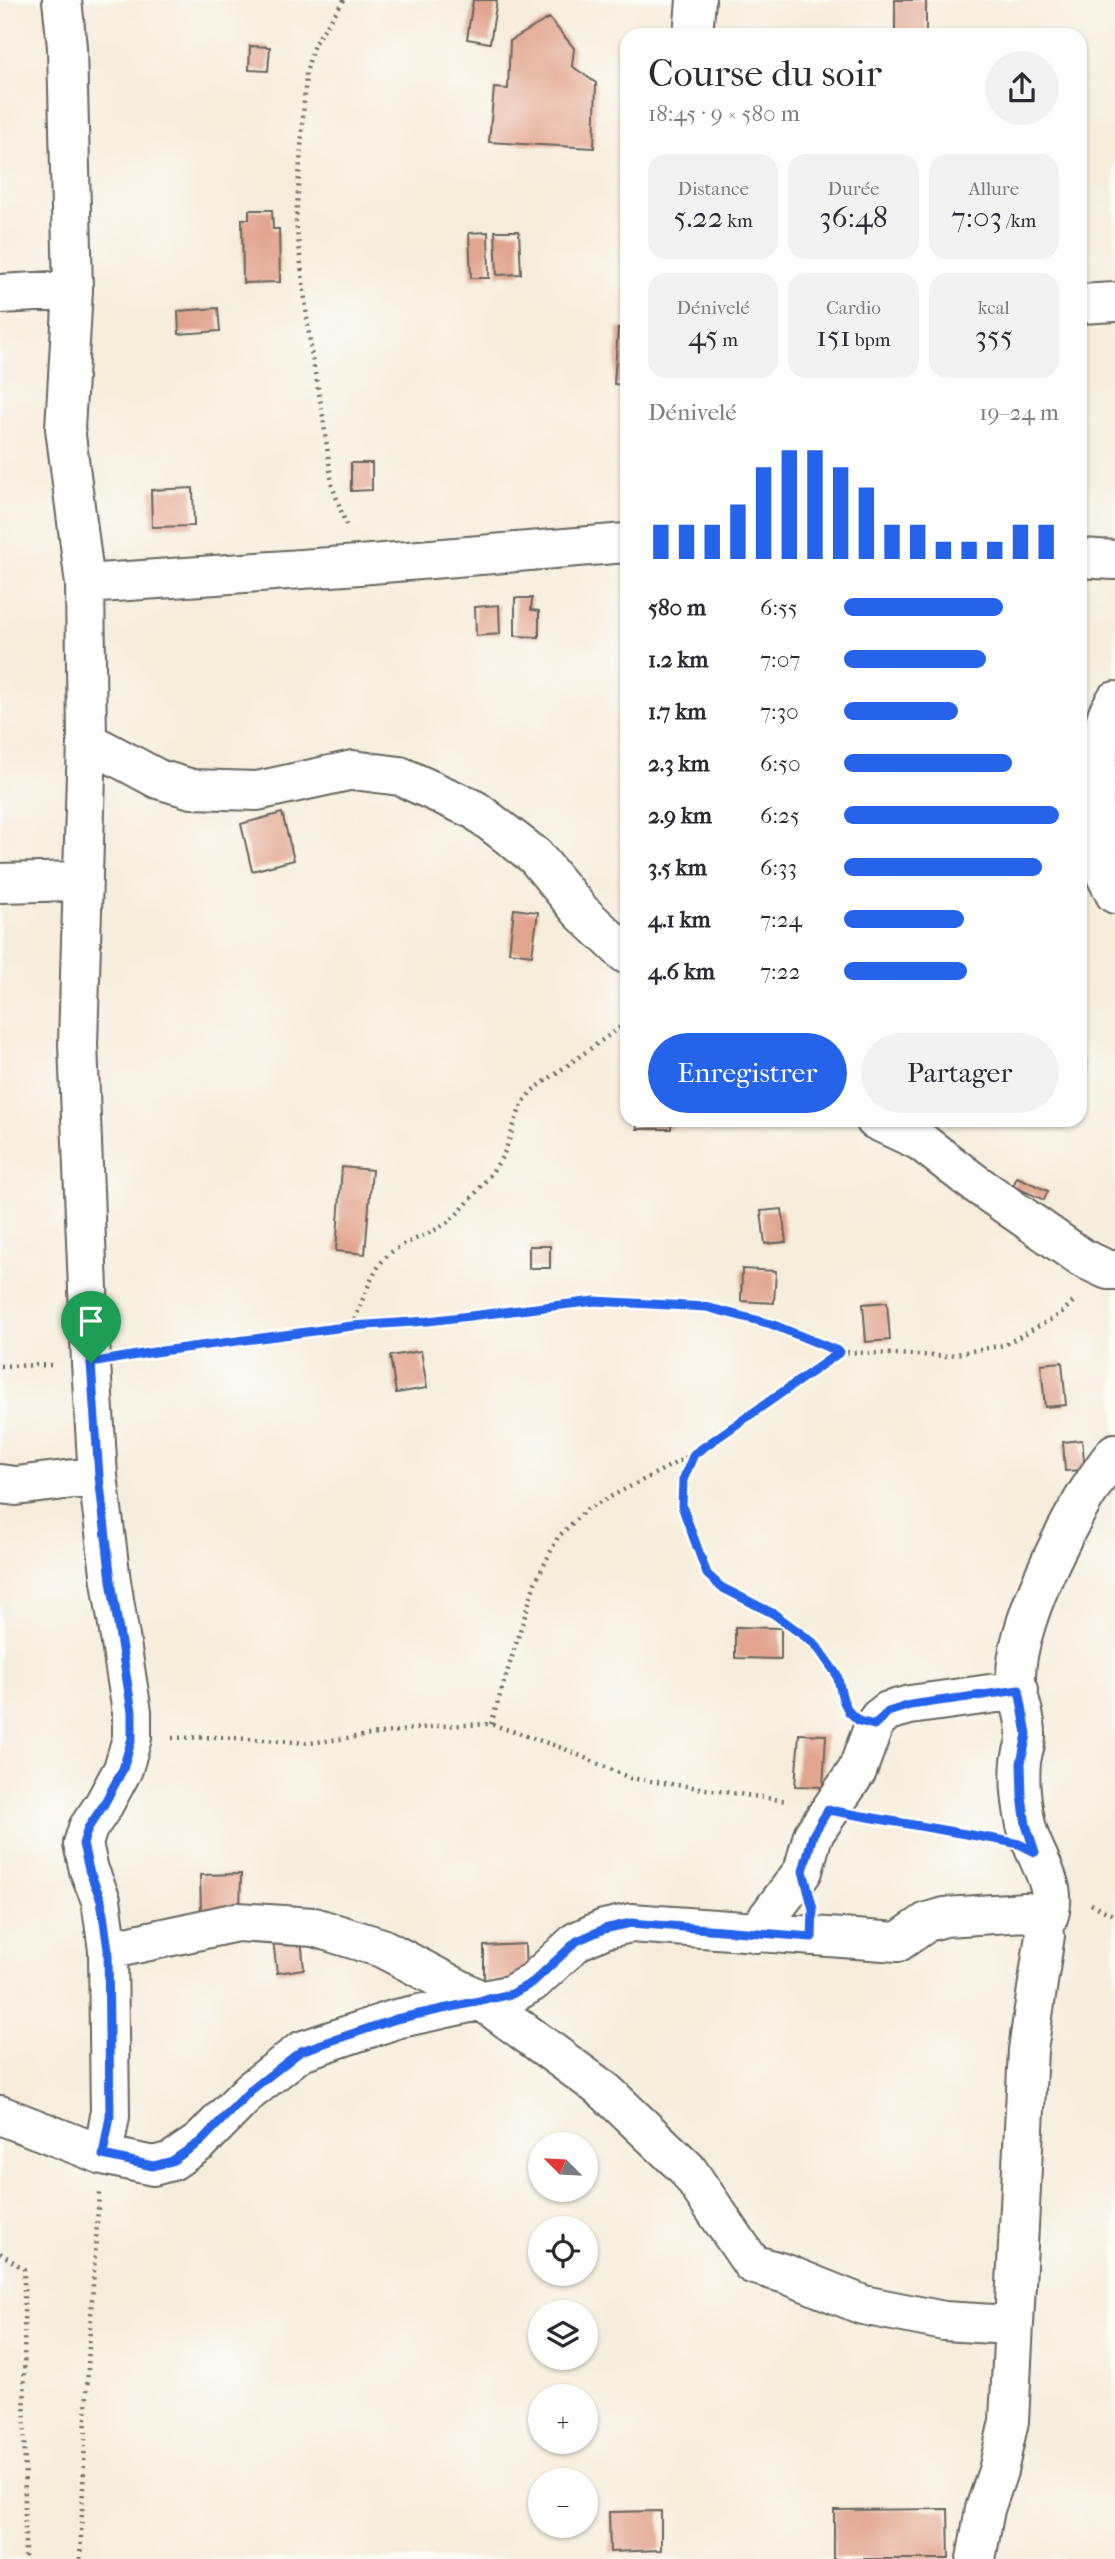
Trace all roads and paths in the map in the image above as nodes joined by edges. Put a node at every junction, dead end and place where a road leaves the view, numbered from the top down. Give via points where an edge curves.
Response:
1 (62, 0) edge
2 (344, 0) edge
3 (696, 0) edge
4 (694, 28) edge
5 (73, 290) junction
6 (0, 294) edge
7 (1115, 302) edge
8 (1087, 304) edge
9 (620, 543) edge
10 (1087, 558) edge
11 (1115, 560) edge
12 (359, 565) junction
13 (85, 584) junction
14 (1115, 701) edge
15 (87, 741) junction
16 (82, 881) junction
17 (0, 883) edge
18 (1115, 894) edge
19 (620, 948) edge
20 (620, 1027) edge
21 (890, 1127) edge
22 (1111, 1270) edge
23 (352, 1326) junction
24 (840, 1352) junction
25 (91, 1363) junction
26 (0, 1366) edge
27 (1115, 1452) edge
28 (694, 1454) junction
29 (99, 1476) junction
30 (5, 1489) edge
31 (1019, 1690) junction
32 (491, 1724) junction
33 (874, 1725) junction
34 (132, 1738) junction
35 (828, 1810) junction
36 (1035, 1852) junction
37 (803, 1871) junction
38 (1085, 1900) dead end
39 (1115, 1916) edge
40 (1045, 1925) junction
41 (756, 1933) junction
42 (812, 1937) junction
43 (108, 1950) junction
44 (482, 2001) junction
45 (0, 2115) edge
46 (103, 2155) junction
47 (0, 2253) edge
48 (1014, 2322) junction
49 (25, 2559) edge
50 (80, 2559) edge
51 (976, 2559) edge

1 - 5 street
2 - 12 path via 314,44 306,73 296,221 332,485
3 - 4 street
5 - 6 street
5 - 13 street via 65,428
7 - 8 street
9 - 12 street
10 - 11 street
12 - 13 street
13 - 15 street
14 - 18 street via 1100,737 1094,800 1100,864
15 - 16 street
15 - 19 street via 158,779 192,789 257,791 353,770 400,776 475,810 535,856 581,912
16 - 17 street
16 - 25 street via 78,1044
20 - 23 path via 524,1100 503,1154 458,1214 440,1230 388,1255
21 - 22 street via 920,1141 1082,1258
22 - 24 path via 1059,1315 1004,1345 945,1356
23 - 24 path via 595,1301 706,1307 771,1324
23 - 25 path
24 - 28 path
25 - 26 path
25 - 29 street
27 - 31 street via 1096,1476 1030,1612 1015,1681
28 - 32 path via 587,1509 558,1538 535,1583
28 - 33 path via 683,1480 682,1506 707,1574 815,1644 837,1675 849,1712
29 - 30 street
29 - 34 street
31 - 33 street via 910,1705 888,1712
31 - 36 street via 1027,1734 1021,1763 1022,1796
32 - 34 path via 310,1742
32 - 35 path via 630,1778
33 - 35 street via 857,1771
34 - 43 street via 123,1769 83,1844 101,1900
35 - 36 path via 1000,1840
35 - 37 street via 813,1835
36 - 40 street via 1052,1886
37 - 41 street
37 - 42 street via 813,1909
38 - 39 path
40 - 42 street via 1026,1912 945,1917 927,1922 898,1942
40 - 48 street via 1028,2050
41 - 42 street
41 - 44 street via 631,1923 604,1929 577,1941 533,1982 512,1994
43 - 44 street via 237,1922 314,1927 382,1948
43 - 46 street via 110,2116
44 - 46 street via 396,2019 301,2051 250,2091 200,2142 172,2161 153,2166
44 - 48 street via 641,2122 687,2169 752,2264 863,2305 944,2321
45 - 46 street
46 - 50 path
47 - 49 path via 24,2269
48 - 51 street via 1009,2421

